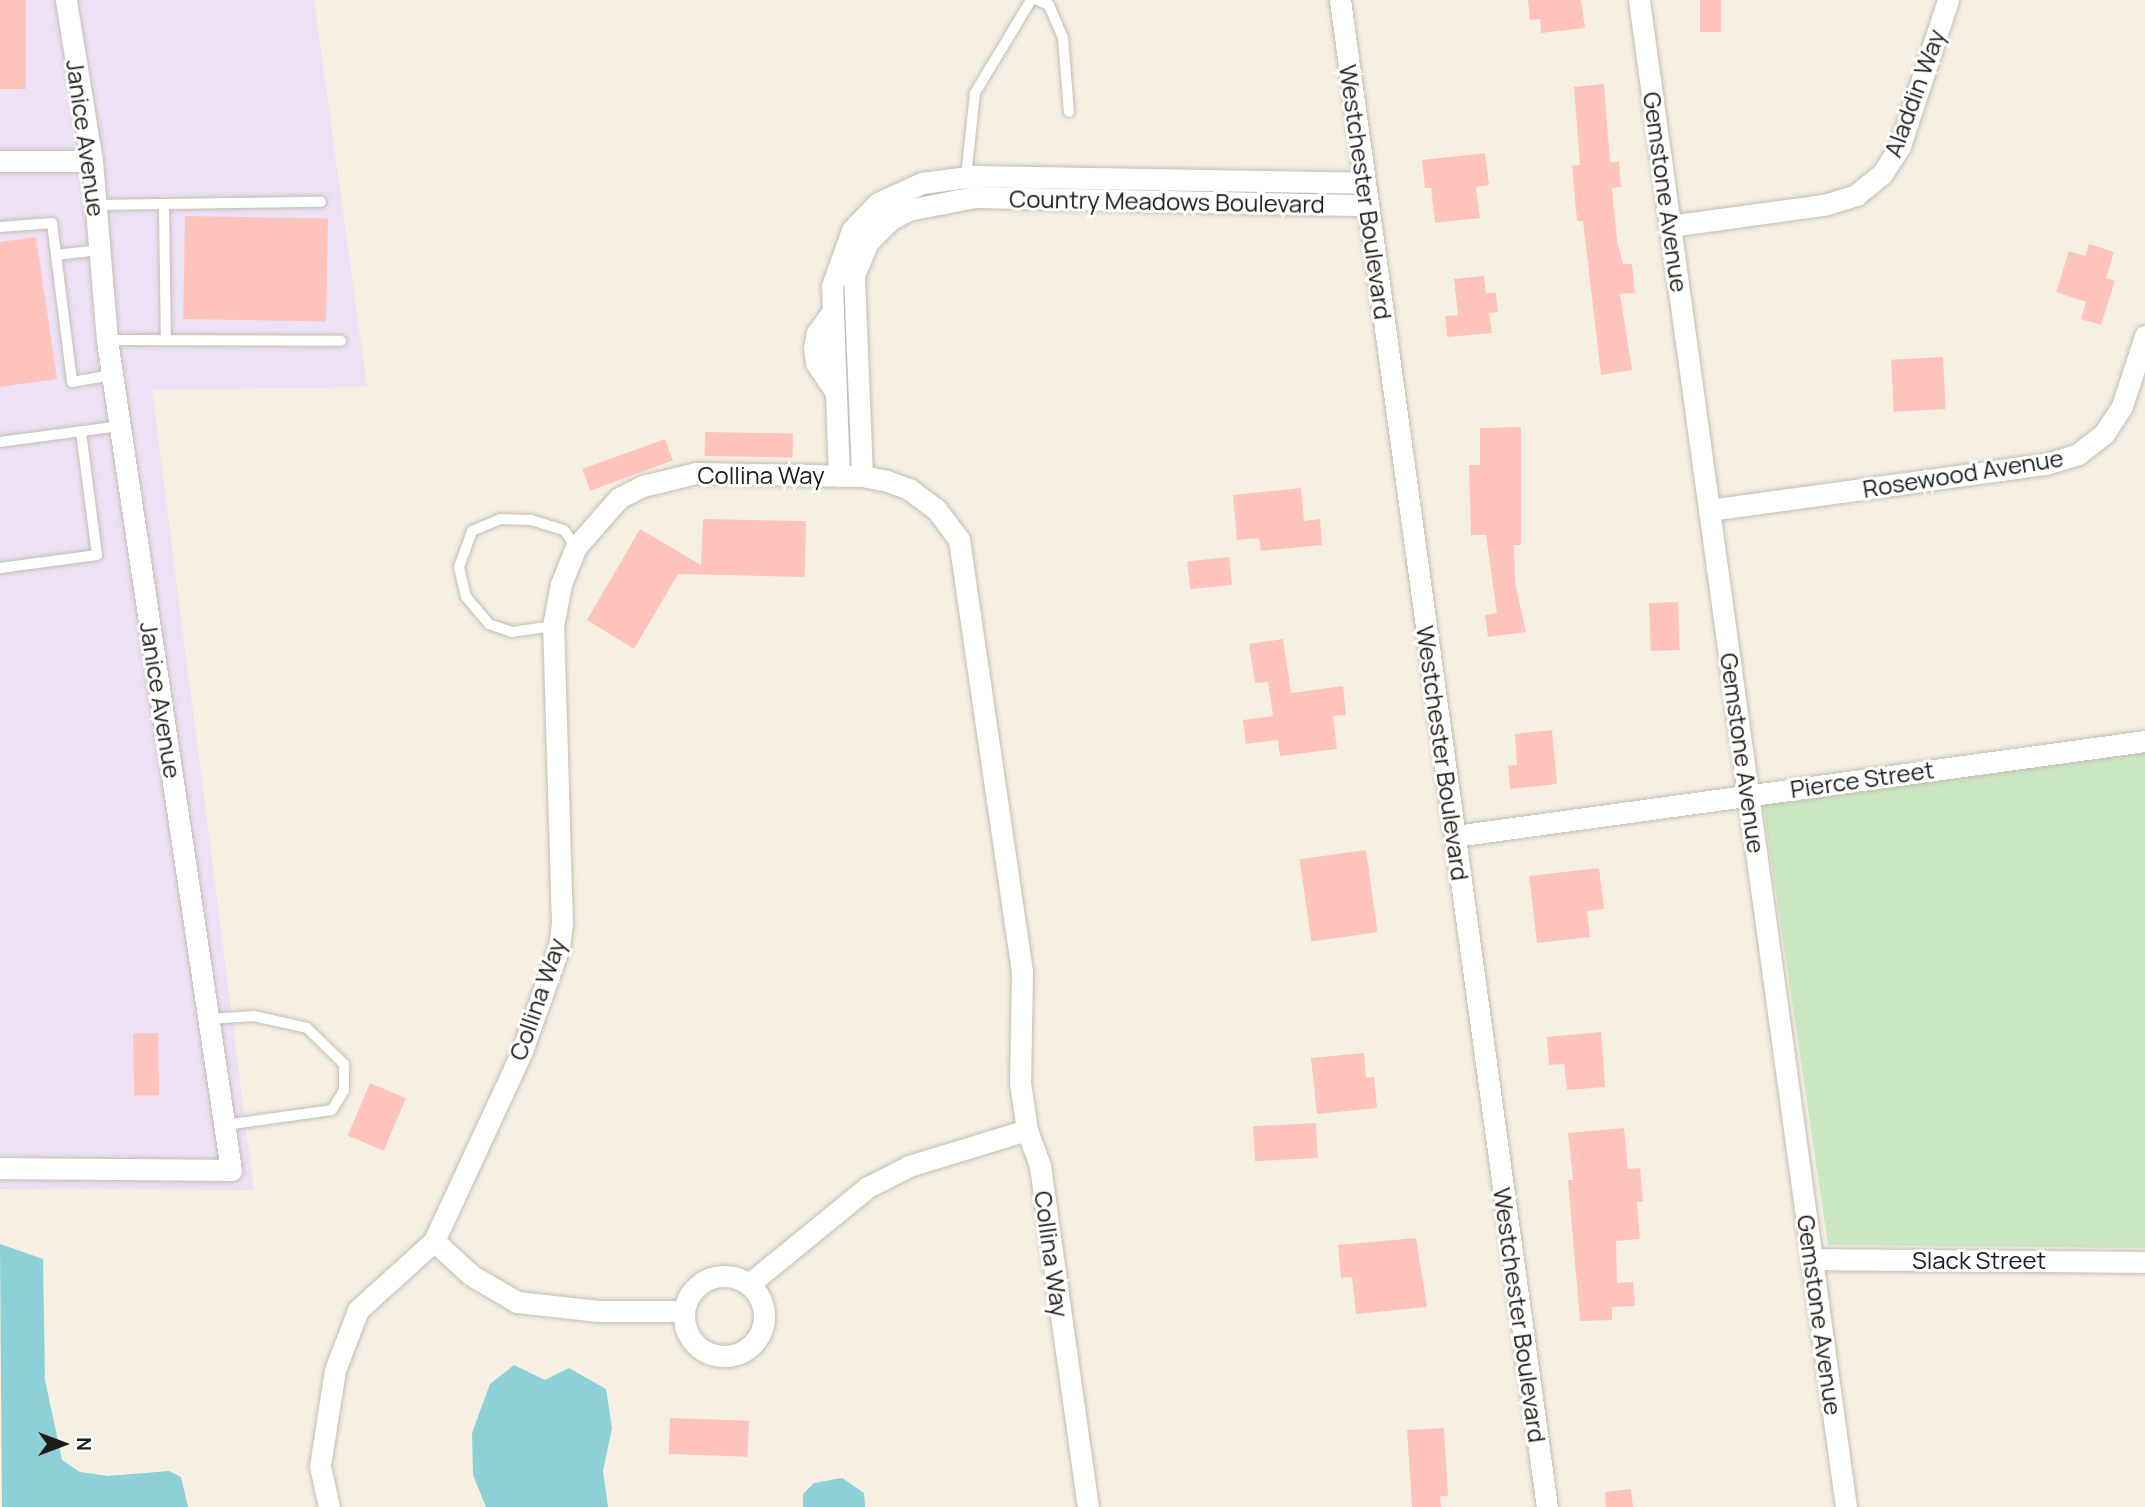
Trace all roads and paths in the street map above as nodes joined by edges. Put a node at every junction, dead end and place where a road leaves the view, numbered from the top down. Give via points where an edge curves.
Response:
1 (66, 0) edge
2 (1031, 0) edge
3 (1037, 0) edge
4 (1340, 0) edge
5 (1639, 0) edge
6 (1948, 0) edge
7 (1069, 112) dead end
8 (0, 161) edge
9 (92, 161) junction
10 (1365, 183) junction
11 (966, 188) junction
12 (321, 202) dead end
13 (96, 205) junction
14 (164, 205) junction
15 (1368, 205) junction
16 (874, 221) junction
17 (1670, 226) junction
18 (0, 227) edge
19 (100, 250) junction
20 (56, 255) junction
21 (2145, 335) edge
22 (107, 340) junction
23 (166, 340) junction
24 (341, 341) dead end
25 (112, 375) junction
26 (843, 403) junction
27 (120, 426) junction
28 (80, 431) junction
29 (0, 442) edge
30 (839, 475) junction
31 (862, 476) junction
32 (1709, 510) junction
33 (576, 547) junction
34 (0, 568) edge
35 (553, 626) junction
36 (2145, 741) edge
37 (1749, 795) junction
38 (1455, 835) junction
39 (209, 1019) junction
40 (225, 1125) junction
41 (1027, 1130) junction
42 (0, 1168) edge
43 (434, 1241) junction
44 (1812, 1259) junction
45 (2145, 1262) edge
46 (749, 1284) junction
47 (683, 1311) junction
48 (329, 1507) edge
49 (1088, 1507) edge
50 (1547, 1507) edge
51 (1846, 1507) edge

1 - 9 street, Janice Avenue
2 - 11 lane via 975,93
3 - 7 lane via 1049,5 1063,38
4 - 10 street, Westchester Boulevard
5 - 17 street, Gemstone Avenue
6 - 17 street, Aladdin Way via 1900,146 1882,174 1856,195 1824,205
8 - 9 street
9 - 13 street, Janice Avenue
10 - 11 street, Country Meadows Boulevard
10 - 15 street, Westchester Boulevard
11 - 15 street, Country Meadows Boulevard
11 - 16 street, Country Meadows Boulevard
12 - 14 lane
13 - 14 lane
13 - 19 street, Janice Avenue
14 - 23 lane
15 - 38 street, Westchester Boulevard
16 - 26 street, Country Meadows Boulevard via 854,275
16 - 26 street, Country Meadows Boulevard via 841,252 832,286 833,311 817,333 814,348 816,363
17 - 32 street, Gemstone Avenue
18 - 20 lane via 52,223
19 - 20 lane
19 - 22 street, Janice Avenue
20 - 25 lane via 72,382
21 - 32 street, Rosewood Avenue via 2122,406 2104,434 2078,454 2046,464
22 - 23 lane
22 - 25 street, Janice Avenue
23 - 24 lane
25 - 27 street, Janice Avenue
26 - 30 street, Country Meadows Boulevard
26 - 31 street, Country Meadows Boulevard
27 - 28 lane
27 - 39 street, Janice Avenue
28 - 29 lane
28 - 34 lane via 97,555
30 - 31 street, Collina Way
30 - 33 street, Collina Way via 696,473 667,479 619,498
31 - 41 street, Collina Way via 909,489 936,509 951,525 964,555 1022,971 1018,1060
32 - 37 street, Gemstone Avenue
33 - 35 street, Collina Way via 561,584
33 - 35 lane via 564,530 531,520 500,519 472,531 459,568 466,597 489,624 512,632
35 - 43 street, Collina Way via 559,947 522,1051
36 - 37 street, Pierce Street
37 - 38 street, Pierce Street
37 - 44 street, Gemstone Avenue
38 - 50 street, Westchester Boulevard
39 - 40 street, Janice Avenue
39 - 40 lane via 254,1016 307,1028 344,1064 344,1090 332,1110
40 - 42 street, Janice Avenue via 231,1170
41 - 46 street via 909,1166 869,1187
41 - 49 street, Collina Way via 1040,1166
43 - 47 street via 471,1275 517,1302 599,1311
43 - 48 street, Collina Way via 358,1310 334,1370 320,1466
44 - 45 street, Slack Street
44 - 51 street, Gemstone Avenue
46 - 47 street via 727,1276 705,1280 689,1296
46 - 47 street via 762,1303 763,1325 743,1352 720,1357 699,1349 685,1330

